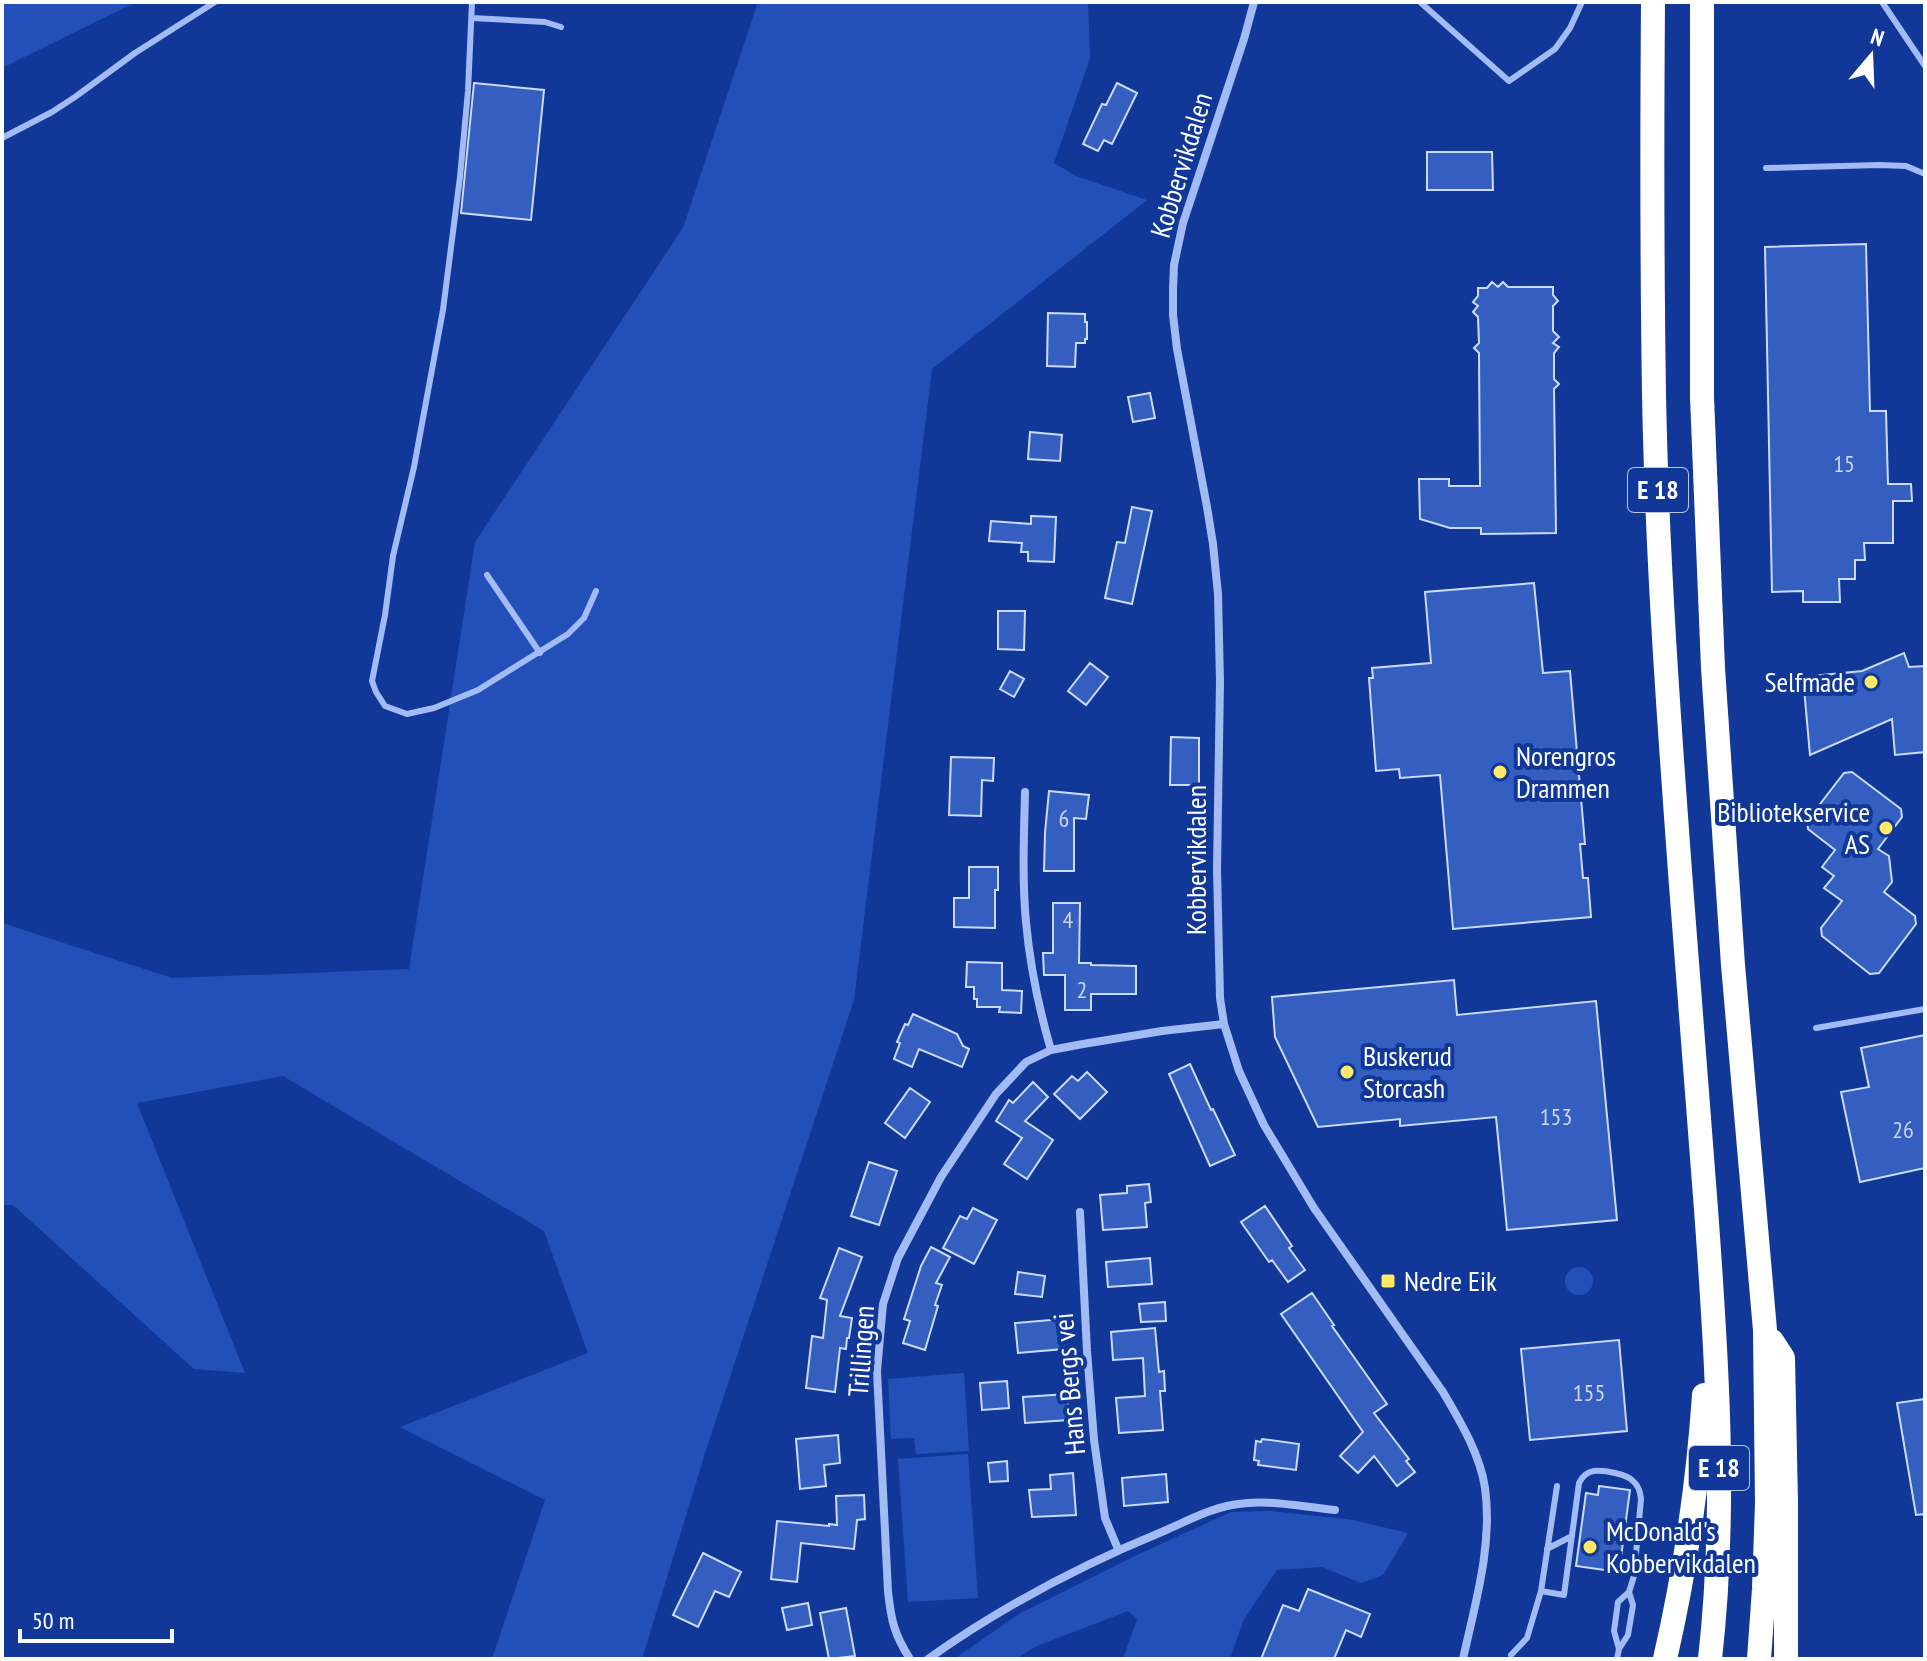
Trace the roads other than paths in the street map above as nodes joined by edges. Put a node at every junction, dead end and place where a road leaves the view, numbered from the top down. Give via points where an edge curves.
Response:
1 (215, 2) edge
2 (472, 2) edge
3 (1254, 2) edge
4 (1420, 2) edge
5 (1582, 2) edge
6 (1653, 2) edge
7 (1702, 2) edge
8 (1882, 2) edge
9 (472, 18) junction
10 (561, 27) dead end
11 (1925, 66) edge
12 (2, 138) edge
13 (1766, 168) dead end
14 (1925, 174) edge
15 (487, 575) dead end
16 (596, 591) dead end
17 (540, 653) junction
18 (1025, 792) dead end
19 (1925, 1009) edge
20 (1224, 1024) junction
21 (1816, 1028) dead end
22 (1051, 1050) junction
23 (1080, 1212) dead end
24 (1711, 1277) junction
25 (1765, 1330) junction
26 (1557, 1486) dead end
27 (1335, 1510) dead end
28 (1572, 1536) junction
29 (1118, 1549) junction
30 (1547, 1549) junction
31 (1541, 1591) junction
32 (1629, 1592) junction
33 (1619, 1649) junction
34 (1511, 1655) dead end
35 (910, 1659) edge
36 (928, 1659) edge
37 (1463, 1659) edge
38 (1617, 1659) edge
39 (1665, 1659) edge
40 (1710, 1659) edge
41 (1759, 1659) edge
42 (1786, 1659) edge

1 - 12 lane via 52,112
2 - 9 lane
3 - 20 street, Kobbervikdalen via 1183,223 1173,290 1177,349 1218,594 1217,936
4 - 5 lane via 1509,81 1555,49
6 - 24 highway, E 18 via 1654,398 1665,675
7 - 25 highway, E 18 via 1702,397 1713,668
8 - 11 lane
9 - 10 lane
9 - 17 lane via 443,310 372,681 385,706 415,713 478,690
13 - 14 lane via 1906,166
15 - 17 lane
16 - 17 lane via 584,618
18 - 22 street via 1026,926
19 - 21 lane
20 - 22 street, Trillingen
20 - 37 street, Kobbervikdalen via 1264,1125 1314,1208 1443,1392 1476,1456 1485,1486 1485,1540
22 - 35 street, Trillingen via 1014,1073 962,1145 898,1258 883,1304 877,1371 888,1591 897,1638
23 - 29 street, Hans Bergs vei via 1094,1440 1105,1518
24 - 39 highway via 1700,1450
24 - 40 highway, E 18 via 1719,1502
25 - 41 highway, E 18 via 1767,1503
25 - 42 highway via 1783,1358
26 - 30 lane
27 - 29 street via 1274,1503 1231,1505
28 - 30 lane
28 - 31 lane via 1564,1595
28 - 32 lane via 1581,1478 1595,1471 1632,1479 1641,1499
29 - 36 street via 966,1632
30 - 31 lane
31 - 34 lane via 1527,1638
32 - 33 lane via 1633,1605 1628,1635
32 - 33 lane via 1618,1602 1614,1631
33 - 38 lane

